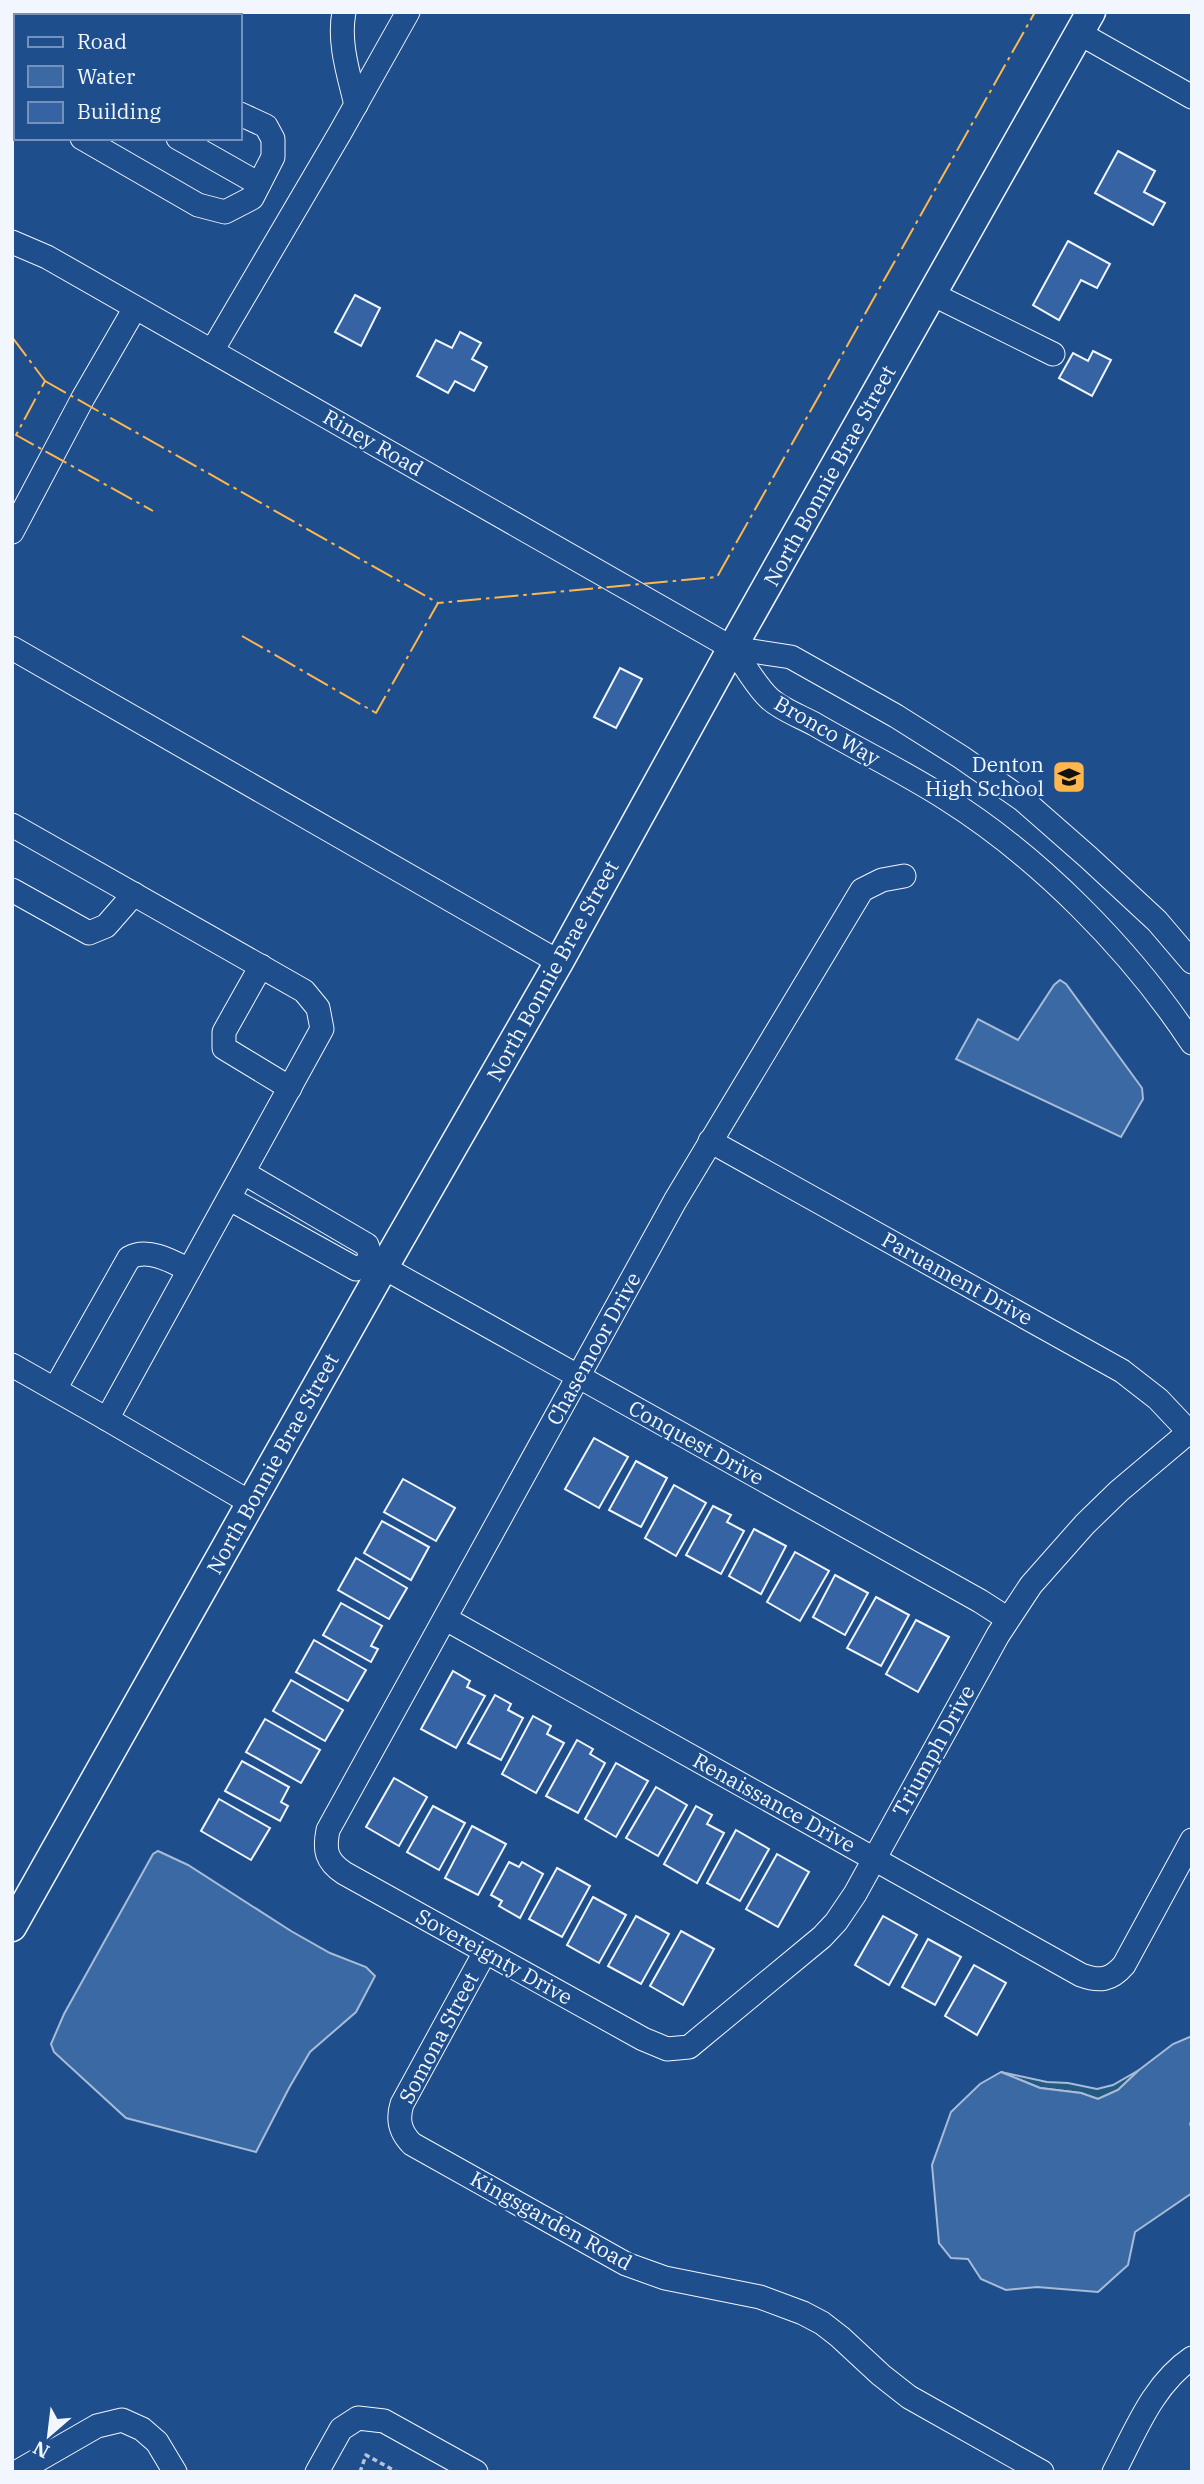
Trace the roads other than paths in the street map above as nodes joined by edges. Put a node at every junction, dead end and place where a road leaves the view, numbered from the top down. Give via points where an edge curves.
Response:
1 (344, 12) edge
2 (408, 12) edge
3 (1085, 23) edge
4 (1192, 97) edge
5 (356, 105) junction
6 (242, 115) edge
7 (85, 140) edge
8 (182, 140) edge
9 (259, 184) junction
10 (12, 242) edge
11 (932, 294) junction
12 (135, 308) junction
13 (212, 351) junction
14 (1052, 354) dead end
15 (12, 532) edge
16 (12, 648) edge
17 (732, 648) junction
18 (12, 825) edge
19 (904, 876) dead end
20 (12, 890) edge
21 (134, 894) junction
22 (559, 962) junction
23 (1192, 962) edge
24 (261, 966) junction
25 (1192, 1043) edge
26 (290, 1088) junction
27 (710, 1141) junction
28 (244, 1173) junction
29 (230, 1199) junction
30 (378, 1264) junction
31 (190, 1270) junction
32 (12, 1365) edge
33 (578, 1377) junction
34 (55, 1390) junction
35 (107, 1419) junction
36 (1190, 1433) edge
37 (251, 1503) junction
38 (446, 1619) junction
39 (1008, 1619) junction
40 (1192, 1840) edge
41 (327, 1856) joint
42 (874, 1859) junction
43 (12, 1927) edge
44 (485, 1952) junction
45 (667, 2049) joint
46 (400, 2126) joint
47 (1192, 2358) edge
48 (17, 2472) edge
49 (175, 2472) edge
50 (317, 2472) edge
51 (476, 2472) edge
52 (1042, 2472) edge
53 (1114, 2472) edge

1 - 5 street via 344,52
2 - 5 street
3 - 4 street
3 - 11 main road, North Bonnie Brae Street
5 - 13 street
6 - 9 street via 266,126 274,139 273,157
7 - 9 street via 198,205 225,212 252,198
8 - 9 street
10 - 12 street, Riney Road
11 - 14 street
11 - 17 main road, North Bonnie Brae Street
12 - 13 street, Riney Road
12 - 15 street
13 - 17 street, Riney Road
16 - 22 street
17 - 22 main road, North Bonnie Brae Street
17 - 23 street via 791,657 961,757 1023,800 1088,857 1157,921
17 - 25 street, Bronco Way via 770,700 944,797 1025,858 1120,949
18 - 21 street
19 - 27 street, Chasemoor Drive via 862,890
20 - 21 street via 89,933 106,926
21 - 24 street
22 - 30 main road, North Bonnie Brae Street
24 - 26 street via 304,991 318,1009 322,1029
24 - 26 street via 224,1032 224,1048
26 - 28 street
27 - 33 street, Chasemoor Drive
27 - 36 street, Paruament Drive via 1122,1371 1158,1399
28 - 29 street
28 - 30 street via 368,1245
29 - 30 street via 356,1269
29 - 31 street
30 - 33 street, Conquest Drive
30 - 37 main road, North Bonnie Brae Street
31 - 34 street via 165,1257 136,1254 129,1258
31 - 35 street
32 - 34 street
33 - 38 street, Chasemoor Drive
33 - 39 street, Conquest Drive
34 - 35 street
35 - 37 street
36 - 39 street, Triumph Drive via 1085,1524 1031,1585
37 - 43 main road, North Bonnie Brae Street
38 - 41 street, Chasemoor Drive via 328,1830
38 - 42 street, Renaissance Drive
39 - 42 street, Triumph Drive
40 - 42 street, Renaissance Drive via 1124,1965 1104,1980 1081,1975
41 - 44 street, Sovereignty Drive via 344,1873
42 - 45 street, Triumph Drive via 846,1909 822,1937 689,2048
44 - 45 street, Sovereignty Drive
44 - 46 street, Somona Street via 402,2104
46 - 52 street, Kingsgarden Road via 412,2144 626,2264 665,2278 760,2297 812,2318 909,2397
47 - 53 street via 1159,2391
48 - 49 street via 97,2426 122,2420 142,2428 157,2442
50 - 51 street via 341,2429 358,2418 384,2421

